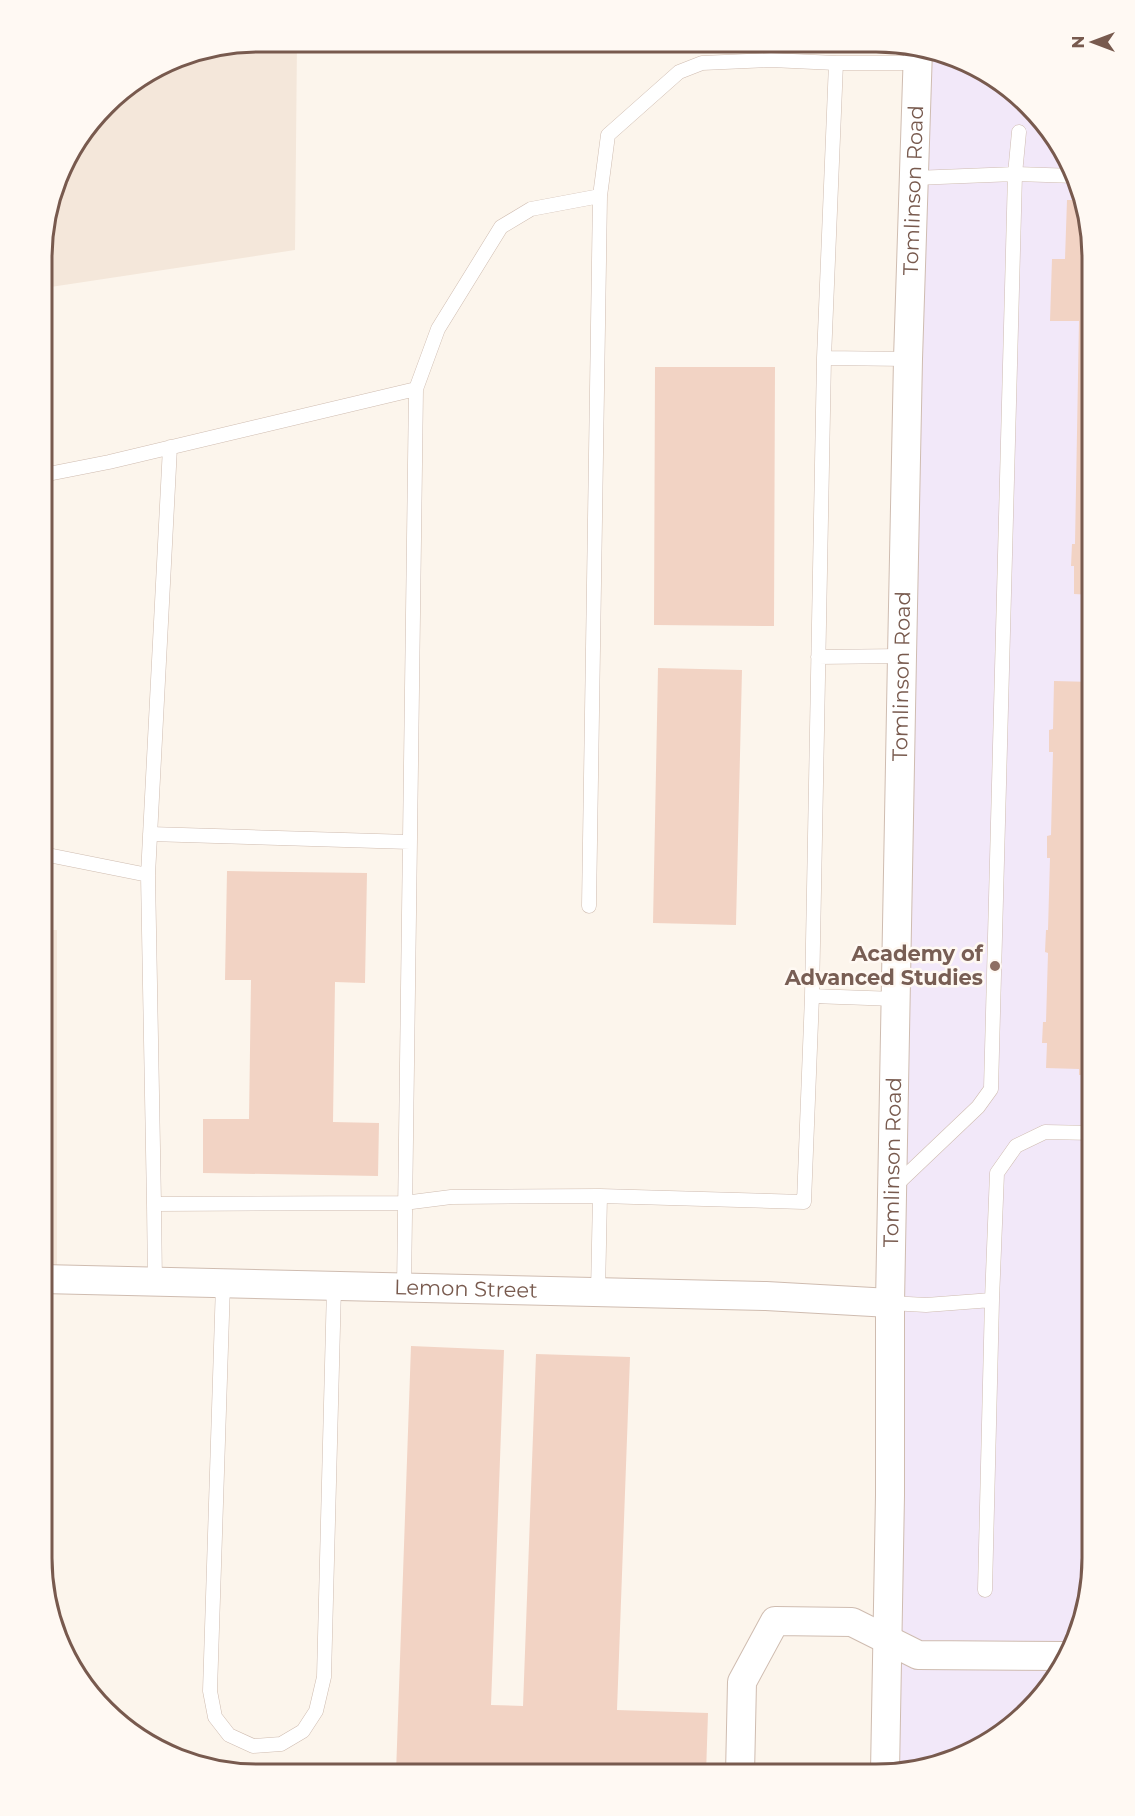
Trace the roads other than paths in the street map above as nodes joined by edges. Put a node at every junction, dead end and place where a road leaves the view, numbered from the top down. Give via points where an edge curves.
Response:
1 (914, 56) edge
2 (918, 57) edge
3 (836, 63) junction
4 (1019, 132) dead end
5 (1014, 174) junction
6 (1065, 176) edge
7 (914, 178) junction
8 (600, 196) junction
9 (824, 358) junction
10 (908, 359) junction
11 (416, 389) junction
12 (170, 447) junction
13 (52, 473) edge
14 (902, 656) junction
15 (818, 657) junction
16 (150, 834) junction
17 (410, 842) junction
18 (52, 856) edge
19 (148, 875) junction
20 (589, 906) dead end
21 (812, 996) junction
22 (896, 999) junction
23 (1082, 1133) edge
24 (894, 1188) junction
25 (600, 1196) junction
26 (404, 1203) junction
27 (154, 1204) junction
28 (52, 1279) edge
29 (155, 1283) junction
30 (223, 1284) junction
31 (334, 1287) junction
32 (404, 1289) junction
33 (598, 1292) junction
34 (992, 1300) junction
35 (890, 1303) junction
36 (985, 1590) dead end
37 (887, 1640) junction
38 (1058, 1656) edge
39 (885, 1763) edge
40 (740, 1764) edge

1 - 3 lane
2 - 7 street, Tomlinson Road
3 - 8 lane via 702,63 679,72 608,135
3 - 9 lane
4 - 5 lane
5 - 6 lane
5 - 7 lane
5 - 24 lane via 991,1089 978,1107
7 - 10 street, Tomlinson Road
8 - 11 lane via 531,209 501,226 438,329
8 - 20 lane
9 - 10 lane
9 - 15 lane
10 - 14 street, Tomlinson Road
11 - 12 lane
11 - 17 lane
12 - 13 lane
12 - 16 lane
14 - 15 lane
14 - 22 street, Tomlinson Road
15 - 21 lane
16 - 17 lane
16 - 19 lane
17 - 26 lane
18 - 19 lane
19 - 27 lane
21 - 22 lane
21 - 25 lane via 804,1202
22 - 24 street, Tomlinson Road
23 - 34 lane via 1045,1132 1016,1146 997,1173
24 - 35 street, Tomlinson Road
25 - 26 lane via 451,1197
25 - 33 lane
26 - 27 lane
26 - 32 lane
27 - 29 lane
28 - 29 street, Lemon Street
29 - 30 street, Lemon Street
30 - 31 street, Lemon Street
30 - 31 lane via 210,1691 215,1717 229,1735 254,1746 281,1744 303,1731 316,1711 324,1677
31 - 32 street, Lemon Street
32 - 33 street, Lemon Street
33 - 35 street, Lemon Street
34 - 35 lane via 926,1305
34 - 36 lane
35 - 37 street, Tomlinson Road
37 - 38 street via 918,1655
37 - 39 street
37 - 40 street via 852,1622 775,1621 742,1682

